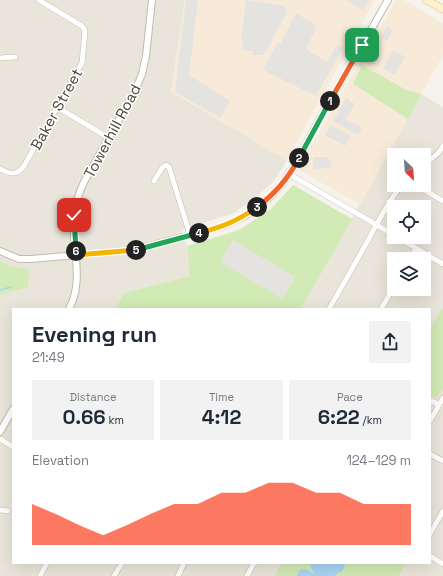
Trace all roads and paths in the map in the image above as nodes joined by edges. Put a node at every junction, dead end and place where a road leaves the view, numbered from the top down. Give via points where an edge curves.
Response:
1 (39, 0) edge
2 (150, 0) edge
3 (388, 0) edge
4 (426, 0) edge
5 (443, 10) edge
6 (15, 57) dead end
7 (0, 58) edge
8 (57, 107) junction
9 (109, 138) junction
10 (443, 146) edge
11 (431, 159) edge
12 (0, 169) edge
13 (288, 174) junction
14 (154, 181) dead end
15 (395, 192) edge
16 (429, 192) edge
17 (443, 200) edge
18 (376, 225) junction
19 (387, 231) edge
20 (190, 235) junction
21 (409, 244) edge
22 (416, 248) junction
23 (0, 251) edge
24 (414, 252) edge
25 (76, 255) junction
26 (443, 264) edge
27 (388, 296) edge
28 (70, 308) edge
29 (330, 308) edge
30 (382, 308) edge
31 (443, 398) edge
32 (431, 401) edge
33 (439, 405) junction
34 (12, 411) edge
35 (431, 419) edge
36 (0, 432) edge
37 (0, 439) edge
38 (12, 446) edge
39 (431, 455) edge
40 (443, 461) edge
41 (0, 510) edge
42 (8, 511) dead end
43 (443, 511) edge
44 (431, 532) edge
45 (431, 557) edge
46 (46, 564) edge
47 (121, 564) edge
48 (184, 564) edge
49 (253, 564) edge
50 (443, 564) edge
51 (40, 576) edge
52 (114, 576) edge
53 (178, 576) edge
54 (247, 576) edge

1 - 8 street, Baker Street via 85,30 82,63
2 - 9 street, Towerhill Road via 146,56 142,74
3 - 13 street
4 - 5 main road
6 - 7 street
8 - 9 street
8 - 12 street, Baker Street via 21,171 11,174
9 - 25 street, Towerhill Road via 77,197 74,215
10 - 11 street
13 - 18 street
13 - 20 street via 268,199 245,216 224,226
14 - 20 street via 162,168 166,165 169,167
15 - 18 street
16 - 17 street
18 - 19 street
18 - 29 street
20 - 25 street via 134,250
21 - 22 street
22 - 24 street
22 - 26 street
23 - 25 street via 19,258
25 - 28 street, Towerhill Road via 77,285
27 - 30 street
31 - 33 street
32 - 33 street
33 - 35 street
34 - 36 street
37 - 38 street
39 - 40 street
41 - 42 street
43 - 44 street
45 - 50 street
46 - 51 street
47 - 52 street
48 - 53 street
49 - 54 street

